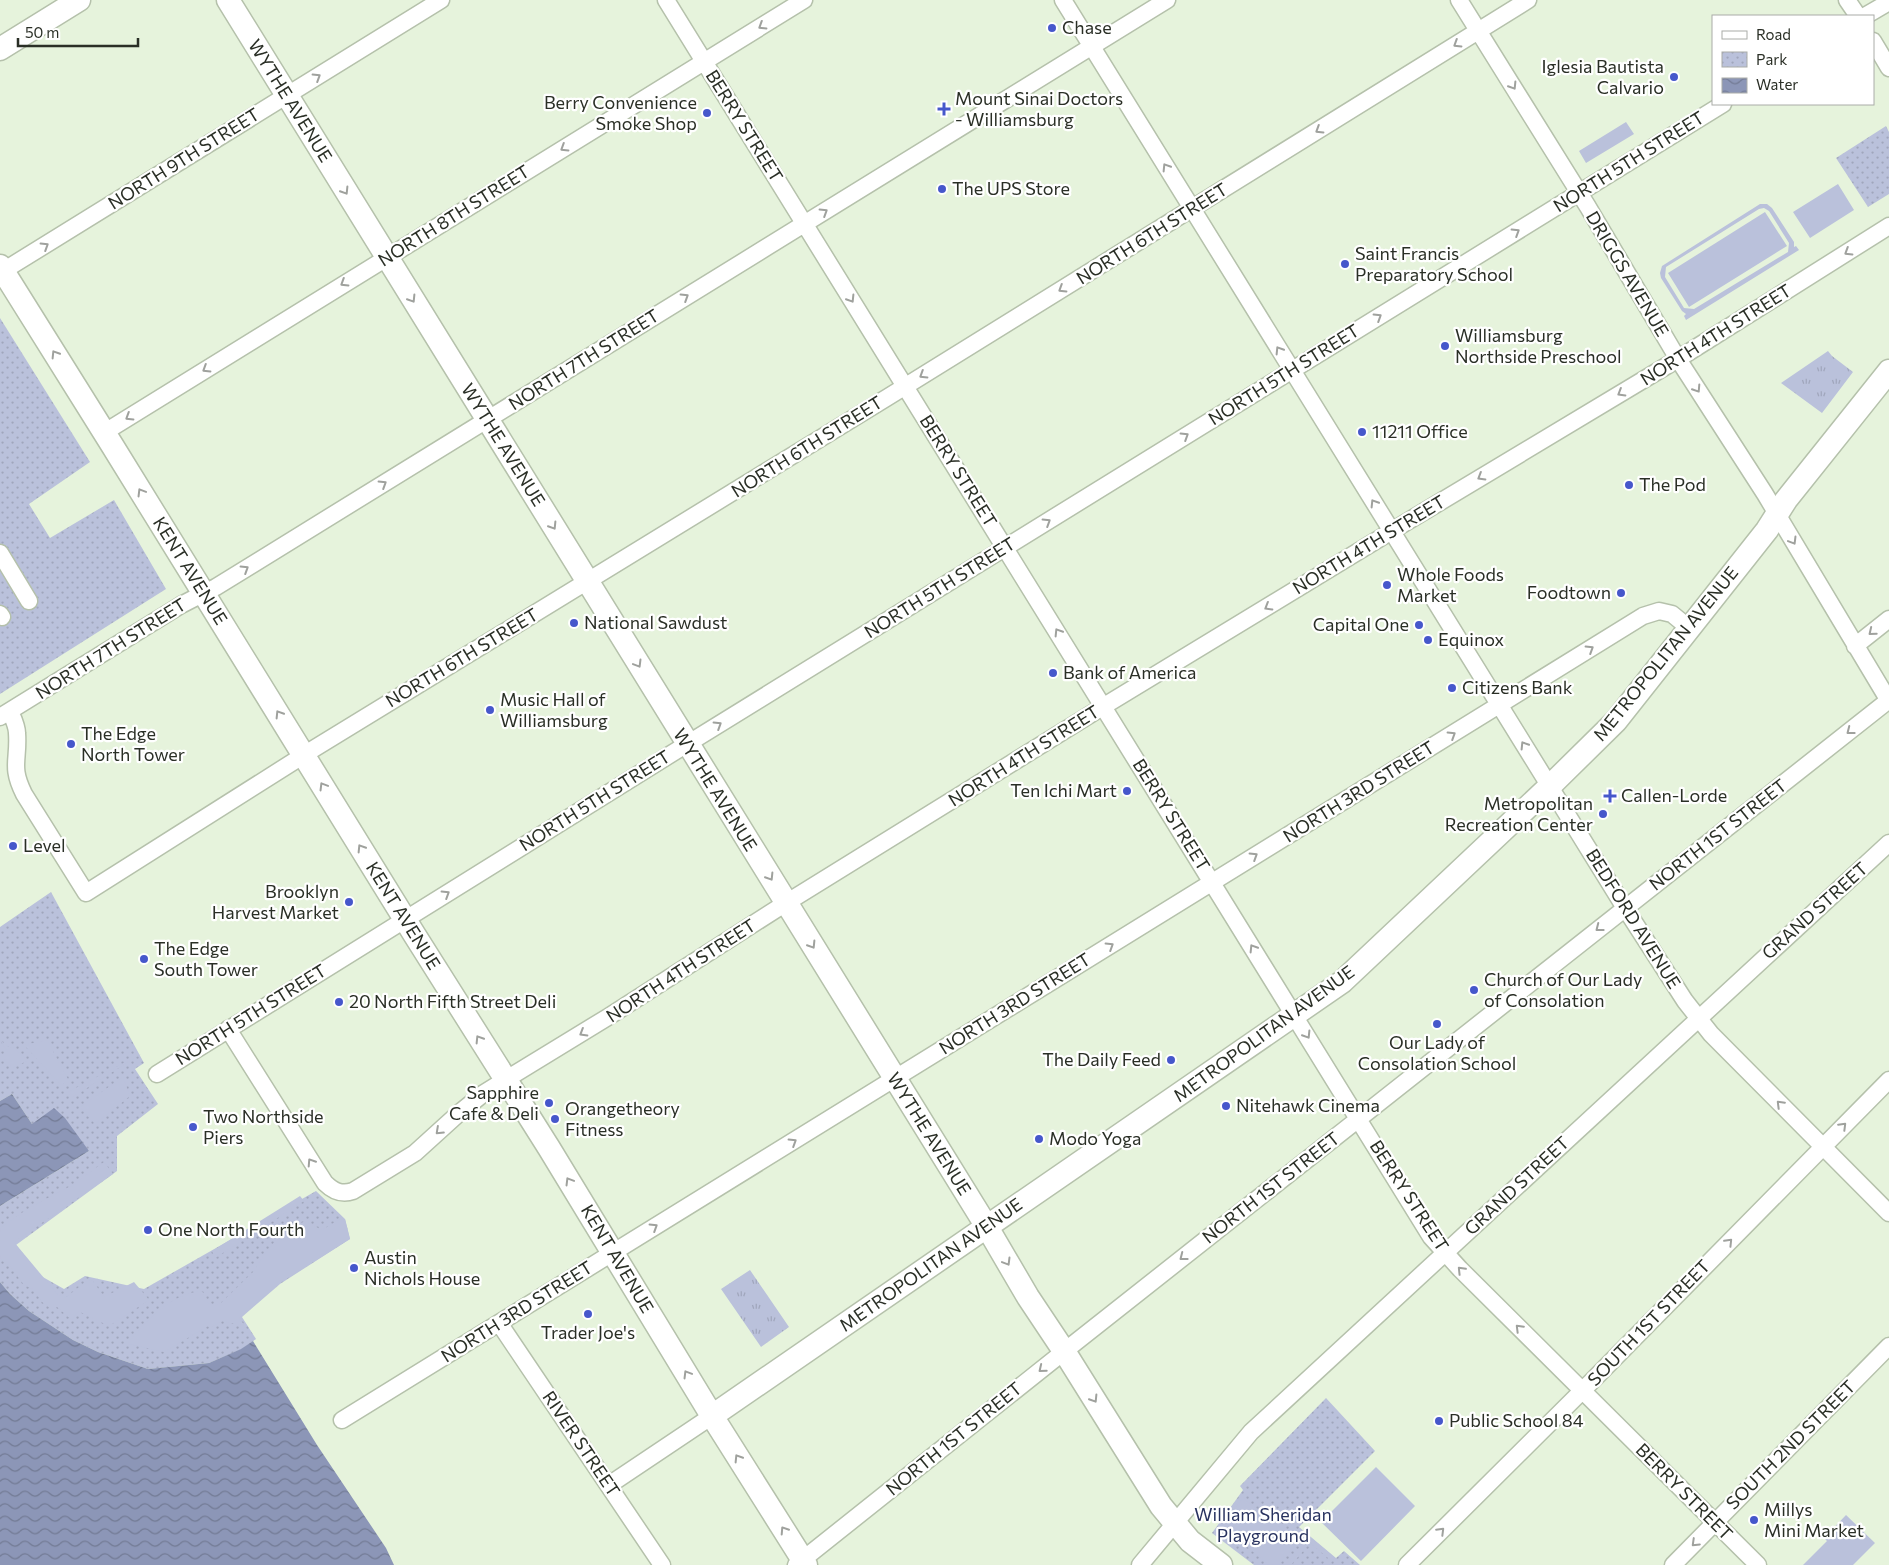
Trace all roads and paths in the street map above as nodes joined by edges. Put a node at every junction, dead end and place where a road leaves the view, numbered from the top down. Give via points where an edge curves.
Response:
1 (79, 0) edge
2 (228, 0) edge
3 (441, 0) edge
4 (666, 0) edge
5 (804, 0) edge
6 (1063, 0) edge
7 (1167, 0) edge
8 (1459, 0) edge
9 (1528, 0) edge
10 (1847, 0) edge
11 (1889, 2) edge
12 (1857, 15) edge
13 (1867, 15) edge
14 (1478, 31) junction
15 (1874, 43) edge
16 (1091, 46) junction
17 (0, 49) edge
18 (704, 61) junction
19 (1889, 68) edge
20 (287, 95) junction
21 (1722, 105) edge
22 (1579, 193) junction
23 (1192, 209) junction
24 (804, 223) junction
25 (1889, 226) edge
26 (386, 258) junction
27 (2, 269) edge
28 (1678, 359) junction
29 (1292, 370) junction
30 (1889, 371) edge
31 (905, 386) junction
32 (487, 420) junction
33 (105, 432) junction
34 (1777, 514) junction
35 (1391, 532) junction
36 (1006, 547) junction
37 (0, 553) edge
38 (587, 582) junction
39 (203, 593) junction
40 (29, 600) dead end
41 (1889, 619) edge
42 (1689, 628) junction
43 (1855, 646) junction
44 (1889, 701) edge
45 (1500, 705) junction
46 (1104, 706) junction
47 (5, 714) edge
48 (687, 743) junction
49 (304, 755) junction
50 (1550, 786) junction
51 (1889, 843) edge
52 (1213, 882) junction
53 (786, 903) junction
54 (1625, 908) junction
55 (405, 920) junction
56 (1295, 1015) junction
57 (1698, 1018) junction
58 (228, 1029) junction
59 (157, 1074) dead end
60 (895, 1078) junction
61 (505, 1080) junction
62 (1889, 1080) edge
63 (1358, 1118) junction
64 (1822, 1147) junction
65 (1889, 1213) edge
66 (987, 1227) junction
67 (613, 1253) junction
68 (1446, 1253) junction
69 (499, 1323) junction
70 (1889, 1346) edge
71 (1064, 1351) junction
72 (1582, 1391) junction
73 (712, 1416) junction
74 (342, 1420) dead end
75 (609, 1486) junction
76 (1175, 1523) junction
77 (1715, 1523) junction
78 (802, 1563) edge
79 (662, 1565) edge
80 (1140, 1565) edge
81 (1221, 1565) edge
82 (1407, 1565) edge
83 (1673, 1565) edge
84 (1758, 1565) edge

1 - 17 main road
2 - 20 main road, WYTHE AVENUE
20 -> 3 street, NORTH 9TH STREET
4 - 18 street, BERRY STREET
5 -> 18 street, NORTH 8TH STREET
6 - 16 street, BEDFORD AVENUE
7 - 16 street, NORTH 7TH STREET
8 - 14 street, DRIGGS AVENUE
9 - 14 street, NORTH 6TH STREET
10 - 12 street
11 - 13 street
14 -> 22 street, DRIGGS AVENUE
14 -> 23 street, NORTH 6TH STREET
15 - 19 street
23 -> 16 street, BEDFORD AVENUE
24 -> 16 street, NORTH 7TH STREET
18 - 24 street, BERRY STREET
18 -> 26 street, NORTH 8TH STREET
20 -> 26 main road, WYTHE AVENUE
27 -> 20 street, NORTH 9TH STREET
21 - 22 street, NORTH 5TH STREET
22 - 28 street, DRIGGS AVENUE
29 -> 22 street, NORTH 5TH STREET
29 -> 23 street, BEDFORD AVENUE
23 -> 31 street, NORTH 6TH STREET
24 -> 31 street, BERRY STREET
32 -> 24 street, NORTH 7TH STREET
25 -> 28 street, NORTH 4TH STREET
26 -> 32 main road, WYTHE AVENUE
26 -> 33 street, NORTH 8TH STREET
33 -> 27 main road, KENT AVENUE
28 -> 34 street, DRIGGS AVENUE
28 -> 35 street, NORTH 4TH STREET
35 -> 29 street, BEDFORD AVENUE
36 -> 29 street, NORTH 5TH STREET
30 - 34 main road, METROPOLITAN AVENUE
31 - 36 street, BERRY STREET
31 - 38 street, NORTH 6TH STREET
32 -> 38 main road, WYTHE AVENUE
39 -> 32 street, NORTH 7TH STREET
39 -> 33 main road, KENT AVENUE
34 - 42 main road, METROPOLITAN AVENUE
34 -> 43 street, DRIGGS AVENUE
35 - 45 street, BEDFORD AVENUE
35 -> 46 street, NORTH 4TH STREET
46 -> 36 street, BERRY STREET
48 -> 36 street, NORTH 5TH STREET
37 - 40 street
38 -> 48 main road, WYTHE AVENUE
38 - 49 street, NORTH 6TH STREET
39 - 47 street, NORTH 7TH STREET
49 -> 39 main road, KENT AVENUE
41 -> 43 street
45 -> 42 street, NORTH 3RD STREET via 1642,616 1659,610 1672,614
42 - 50 main road, METROPOLITAN AVENUE via 1616,721
43 - 44 street, DRIGGS AVENUE
44 -> 54 street, NORTH 1ST STREET
50 -> 45 street, BEDFORD AVENUE
52 -> 45 street, NORTH 3RD STREET
46 - 52 street, BERRY STREET
46 - 53 street, NORTH 4TH STREET
47 - 49 street, NORTH 6TH STREET via 17,731 17,779 86,893
48 -> 53 main road, WYTHE AVENUE
55 -> 48 street, NORTH 5TH STREET
55 -> 49 main road, KENT AVENUE
50 - 54 street, BEDFORD AVENUE
50 - 56 main road, METROPOLITAN AVENUE via 1342,982
51 - 57 street, GRAND STREET
56 -> 52 street, BERRY STREET
60 -> 52 street, NORTH 3RD STREET
53 -> 60 main road, WYTHE AVENUE
53 -> 61 street, NORTH 4TH STREET
54 - 57 street, BEDFORD AVENUE
54 -> 63 street, NORTH 1ST STREET
55 - 58 street, NORTH 5TH STREET
61 -> 55 main road, KENT AVENUE
56 -> 63 street, BERRY STREET
56 - 66 main road, METROPOLITAN AVENUE
64 -> 57 street, BEDFORD AVENUE
57 - 68 street, GRAND STREET
58 - 59 street, NORTH 5TH STREET
61 -> 58 street, NORTH 4TH STREET via 458,1114 415,1153 356,1190 341,1193 329,1187 318,1173
60 - 66 main road, WYTHE AVENUE
67 -> 60 street, NORTH 3RD STREET
67 -> 61 main road, KENT AVENUE
64 -> 62 street, SOUTH 1ST STREET
63 - 68 street, BERRY STREET via 1431,1237
63 -> 71 street, NORTH 1ST STREET
64 - 65 street, BEDFORD AVENUE
72 -> 64 street, SOUTH 1ST STREET
66 -> 71 main road, WYTHE AVENUE
66 - 73 main road, METROPOLITAN AVENUE
67 - 69 street, NORTH 3RD STREET
73 -> 67 main road, KENT AVENUE
72 -> 68 street, BERRY STREET
68 - 76 street, GRAND STREET via 1251,1432
69 - 74 street, NORTH 3RD STREET
69 - 75 street, RIVER STREET
70 - 77 street, SOUTH 2ND STREET
71 -> 76 main road, WYTHE AVENUE via 1161,1506
71 -> 78 street, NORTH 1ST STREET
72 - 77 street, BERRY STREET
82 -> 72 street, SOUTH 1ST STREET
73 - 75 street, METROPOLITAN AVENUE
78 -> 73 main road, KENT AVENUE
75 - 79 street, RIVER STREET
76 - 80 street, GRAND STREET
76 - 81 main road, WYTHE AVENUE via 1190,1541
77 -> 83 street, SOUTH 2ND STREET
77 - 84 street, BERRY STREET

